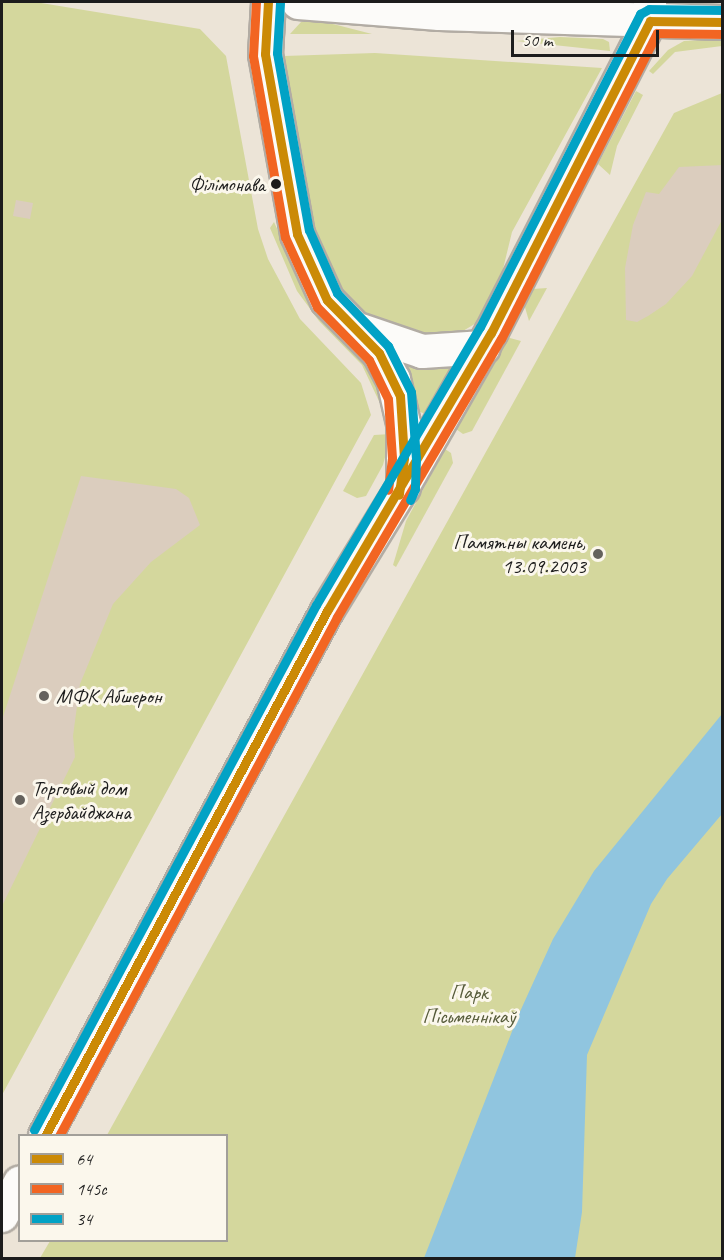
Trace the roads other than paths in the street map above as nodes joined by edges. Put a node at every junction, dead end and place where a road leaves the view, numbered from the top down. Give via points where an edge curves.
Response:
1 (268, 2) edge
2 (298, 2) edge
3 (650, 11) edge
4 (723, 22) edge
5 (347, 325) junction
6 (483, 347) junction
7 (403, 487) junction
8 (46, 1134) edge
9 (18, 1186) edge
10 (2, 1216) edge

1 - 5 main road via 265,54 294,225 313,275
2 - 3 main road via 439,13
3 - 4 main road
3 - 6 main road
5 - 6 main road via 408,349 436,352
5 - 7 main road via 379,353 400,396
6 - 7 main road
7 - 8 main road via 327,611
9 - 10 main road

